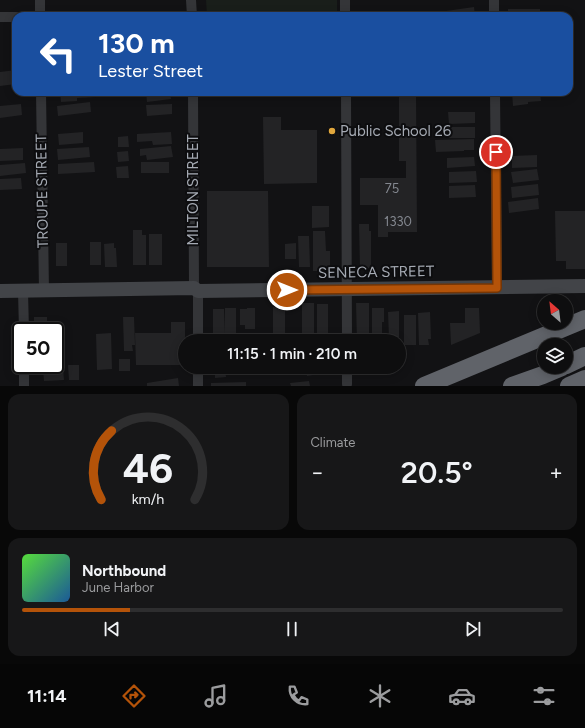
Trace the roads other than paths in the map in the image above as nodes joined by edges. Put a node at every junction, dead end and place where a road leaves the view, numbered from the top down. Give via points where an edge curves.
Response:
1 (40, 0) edge
2 (191, 0) edge
3 (345, 0) edge
4 (494, 0) edge
5 (40, 12) edge
6 (192, 12) edge
7 (346, 12) edge
8 (494, 12) edge
9 (0, 17) edge
10 (12, 17) edge
11 (41, 96) edge
12 (193, 96) edge
13 (346, 96) edge
14 (495, 96) edge
15 (585, 286) edge
16 (497, 288) junction
17 (196, 289) junction
18 (347, 289) junction
19 (23, 290) junction
20 (0, 291) edge
21 (44, 291) junction
22 (585, 319) edge
23 (24, 322) edge
24 (198, 334) edge
25 (347, 334) edge
26 (585, 356) edge
27 (573, 362) edge
28 (24, 374) edge
29 (198, 374) edge
30 (347, 374) edge
31 (545, 374) edge
32 (585, 379) edge
33 (347, 384) dead end
34 (24, 386) edge
35 (198, 386) edge
36 (424, 386) edge
37 (512, 386) edge
38 (569, 386) edge

1 - 5 street
2 - 6 street
3 - 7 street
4 - 8 street
9 - 10 street
11 - 21 street, TROUPE STREET
12 - 17 street, MILTON STREET
13 - 18 street
14 - 16 street
15 - 16 main road, SENECA STREET
16 - 18 main road, SENECA STREET
17 - 18 main road, SENECA STREET
17 - 21 main road, SENECA STREET
17 - 24 street, MILTON STREET
18 - 25 street
19 - 20 main road, SENECA STREET
19 - 21 main road, SENECA STREET
19 - 23 street
22 - 36 highway
26 - 27 highway
28 - 34 street
29 - 35 street
30 - 33 street
31 - 37 highway
32 - 38 highway

